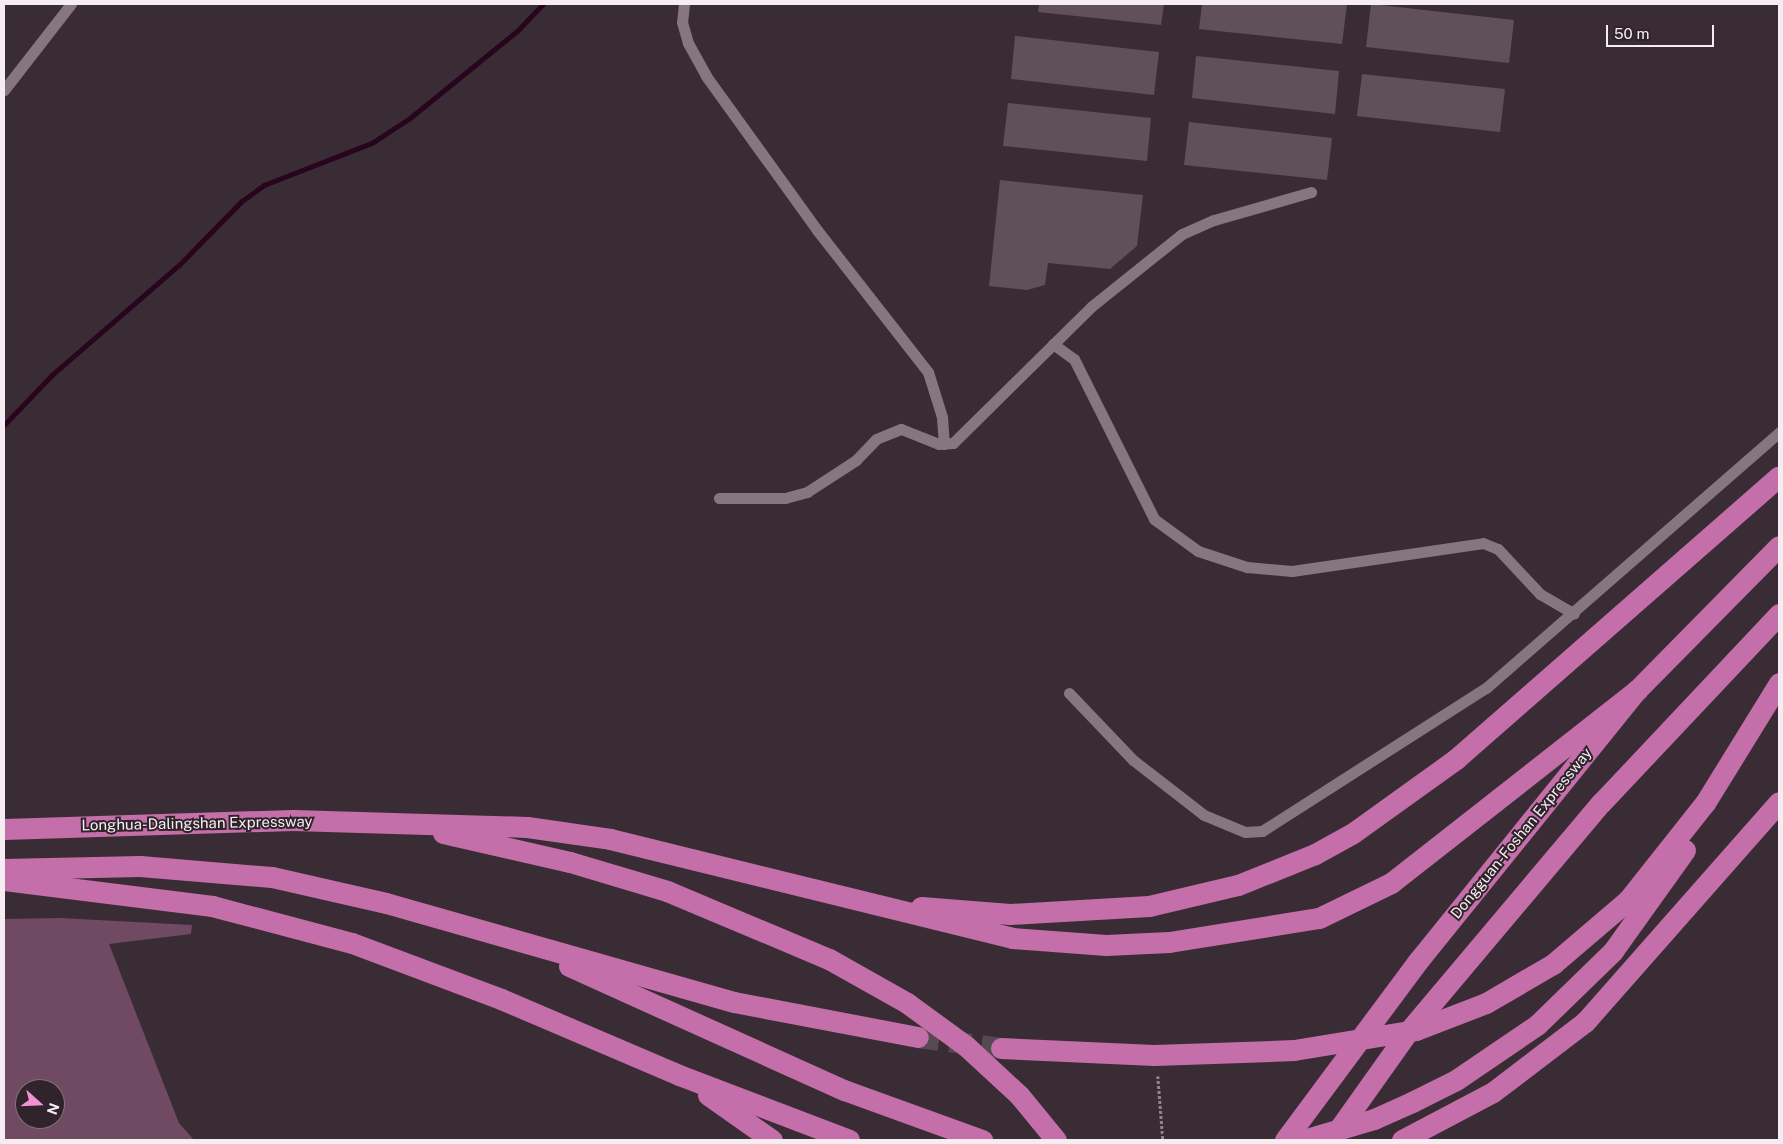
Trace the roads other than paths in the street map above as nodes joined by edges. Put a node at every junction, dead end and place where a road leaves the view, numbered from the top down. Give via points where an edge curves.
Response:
1 (71, 4) edge
2 (684, 4) edge
3 (4, 90) edge
4 (1311, 192) dead end
5 (1053, 344) junction
6 (1779, 432) edge
7 (944, 444) junction
8 (1779, 476) edge
9 (719, 498) dead end
10 (1779, 546) edge
11 (1574, 614) junction
12 (1779, 614) edge
13 (1779, 683) edge
14 (1637, 690) junction
15 (1069, 693) dead end
16 (1730, 764) junction
17 (1779, 802) edge
18 (391, 823) junction
19 (4, 829) edge
20 (4, 869) edge
21 (4, 880) edge
22 (849, 900) junction
23 (524, 945) junction
24 (918, 1037) tunnel mouth
25 (1001, 1048) tunnel mouth
26 (679, 1075) junction
27 (772, 1140) edge
28 (849, 1140) edge
29 (982, 1140) edge
30 (1056, 1140) edge
31 (1285, 1140) edge
32 (1303, 1140) edge
33 (1331, 1140) edge
34 (1402, 1140) edge

1 - 3 street
2 - 7 street via 684,29 706,76 843,265 928,372 942,417
4 - 5 street via 1214,220 1182,234 1121,281
5 - 7 street via 960,439
5 - 11 street via 1074,359 1154,519 1198,551 1247,567 1292,571 1483,543 1503,554 1540,594
6 - 11 street
7 - 9 street via 900,429 876,439 856,460 807,492 785,498
8 - 22 highway via 1456,759 1353,833 1299,861 1197,897 1104,912 1010,914
10 - 14 highway, Dongguan-Foshan Expressway
11 - 15 street via 1486,688 1262,831 1245,832 1204,815 1133,760
12 - 33 highway via 1602,803 1407,1033
13 - 16 highway
14 - 22 highway via 1391,884 1319,918 1169,942 1106,945 1012,938
14 - 31 highway, Dongguan-Foshan Expressway via 1418,960
16 - 25 highway via 1677,842 1628,900 1590,936 1522,984 1416,1030 1294,1050 1123,1055
16 - 32 highway via 1682,855 1613,951 1537,1025 1456,1080 1374,1119
17 - 34 highway via 1585,1022 1493,1092
18 - 19 highway, Longhua-Dalingshan Expressway via 186,822
18 - 22 highway via 573,832
18 - 30 highway via 570,862 719,910 871,981 966,1046 1019,1095
20 - 23 highway via 180,868 318,886
21 - 26 highway via 169,900 290,925 411,963
23 - 24 highway via 734,1002
23 - 29 highway via 844,1090
26 - 27 highway
26 - 28 highway

